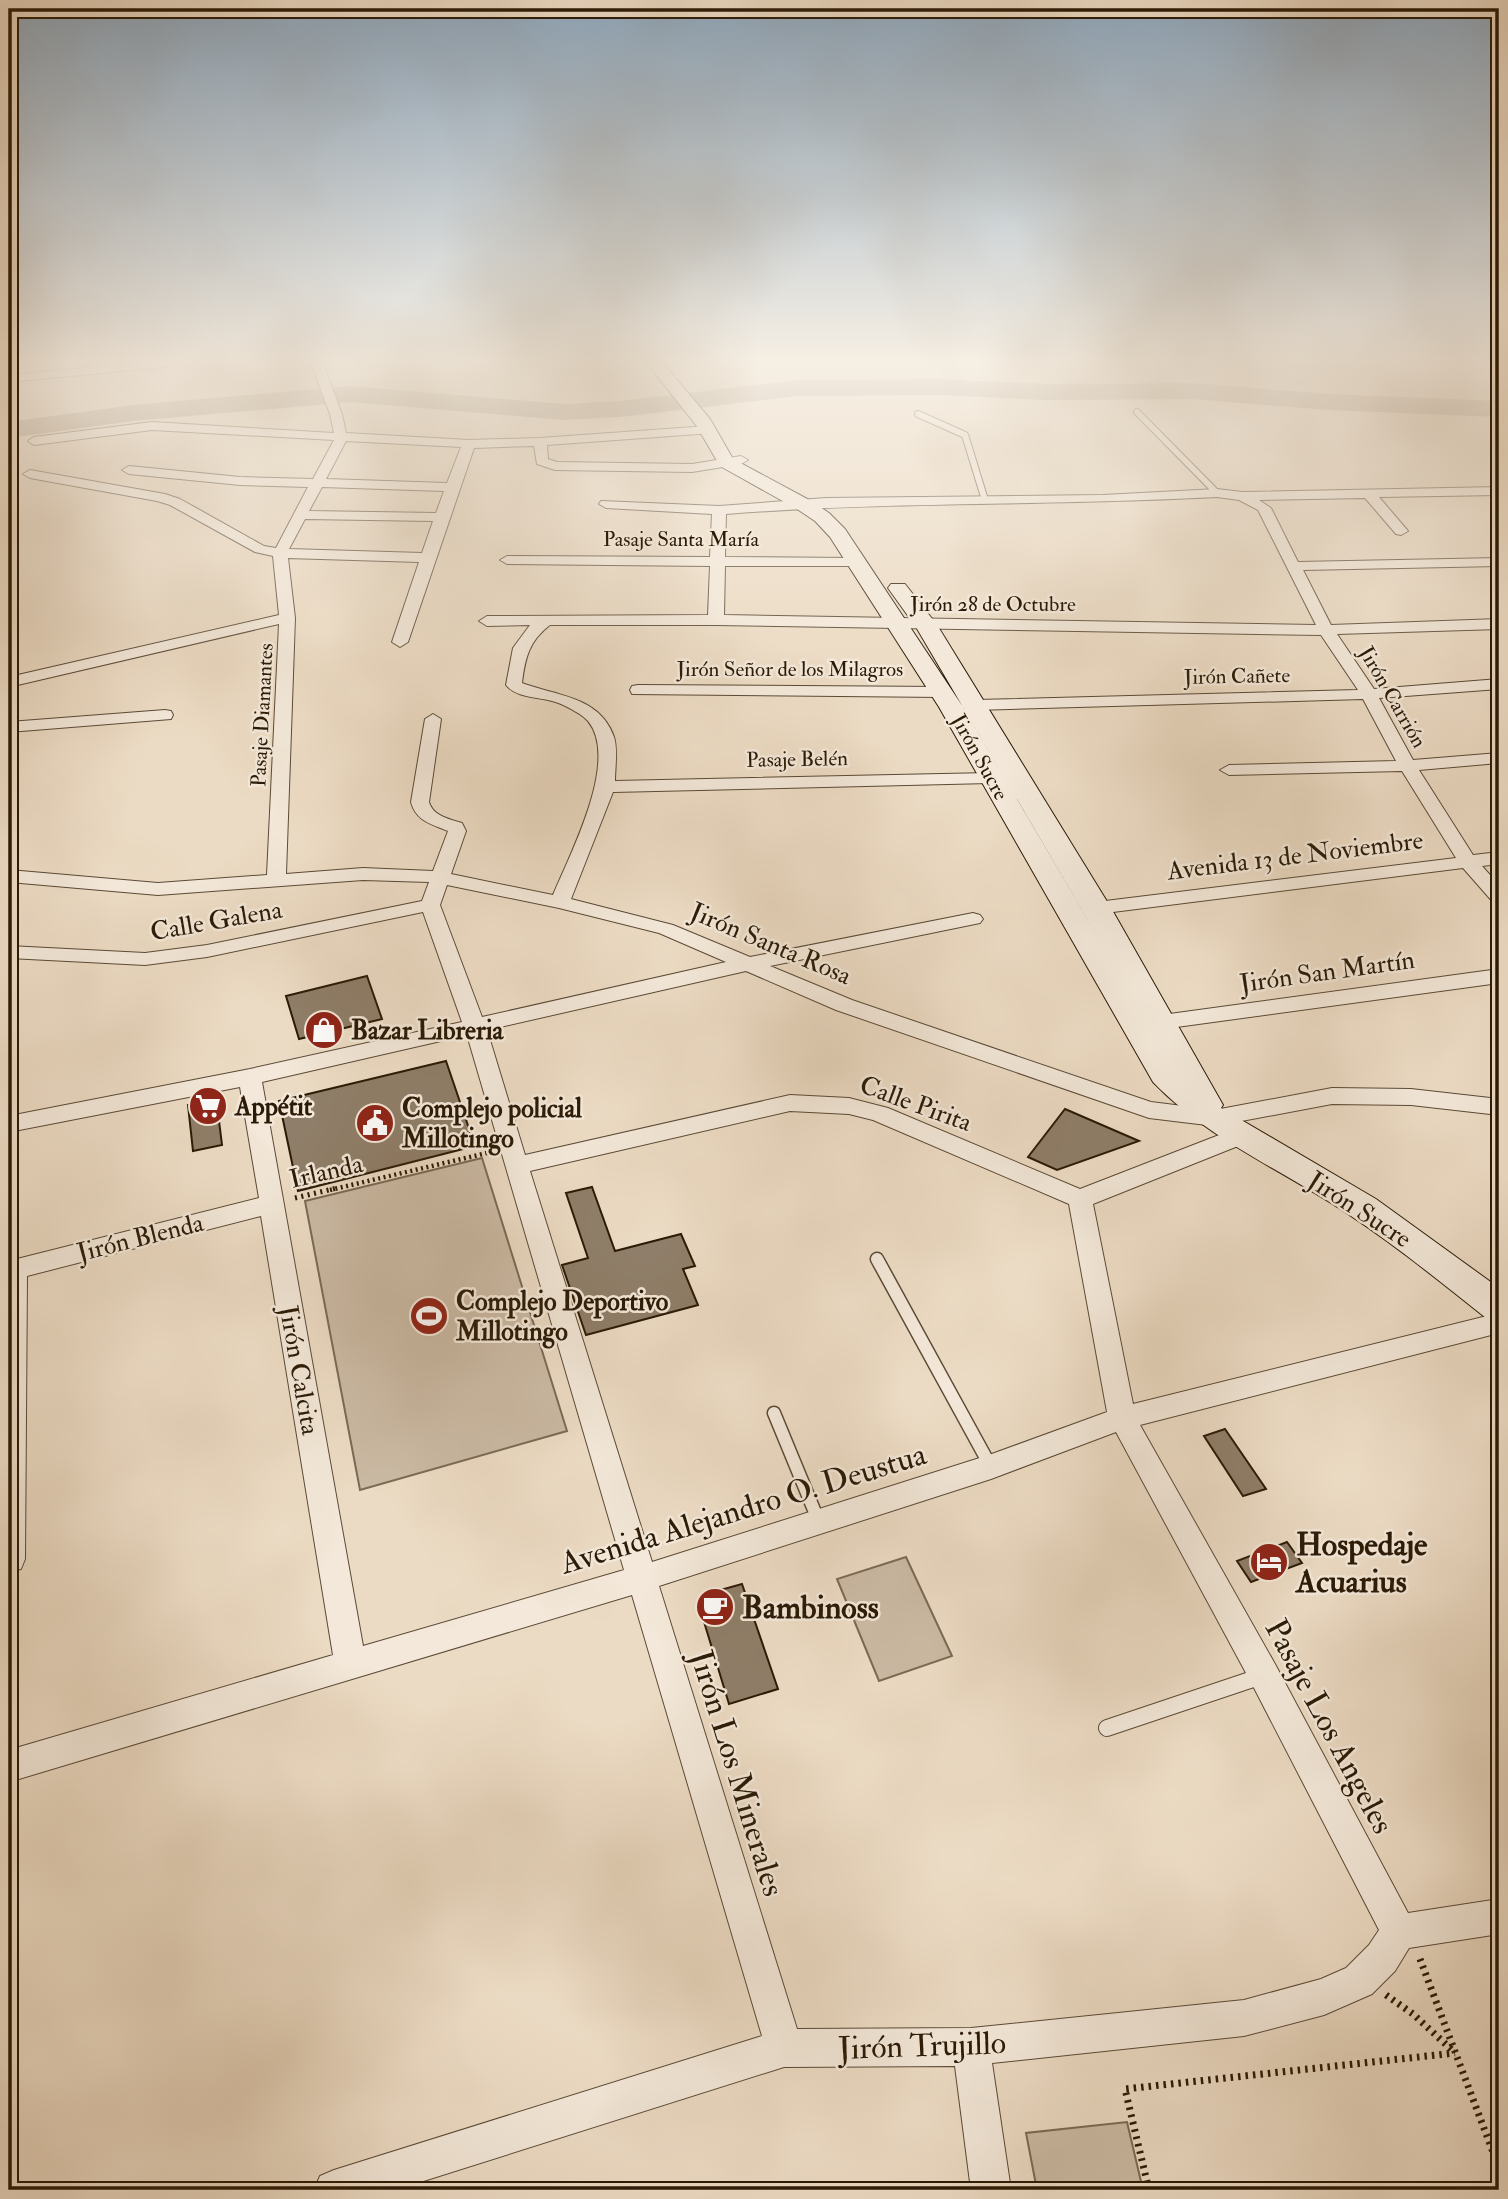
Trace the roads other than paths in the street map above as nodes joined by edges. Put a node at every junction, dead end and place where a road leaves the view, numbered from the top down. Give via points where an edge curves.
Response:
1 (328, 464) edge
2 (460, 464) edge
3 (549, 464) edge
4 (718, 464) edge
5 (738, 464) edge
6 (974, 464) edge
7 (1187, 464) edge
8 (129, 470) dead end
9 (30, 474) dead end
10 (317, 485) junction
11 (450, 487) junction
12 (1499, 491) edge
13 (1217, 494) junction
14 (1369, 494) junction
15 (1242, 496) junction
16 (985, 500) junction
17 (606, 504) dead end
18 (815, 504) junction
19 (719, 510) junction
20 (301, 515) junction
21 (443, 517) junction
22 (1401, 531) dead end
23 (280, 554) junction
24 (429, 558) junction
25 (720, 559) junction
26 (507, 560) dead end
27 (855, 562) junction
28 (1499, 562) edge
29 (1293, 566) junction
30 (287, 618) junction
31 (716, 620) junction
32 (487, 621) dead end
33 (545, 622) junction
34 (1499, 624) edge
35 (900, 625) junction
36 (926, 625) junction
37 (1326, 630) junction
38 (400, 642) dead end
39 (9, 682) edge
40 (1499, 684) edge
41 (638, 690) dead end
42 (943, 692) junction
43 (1368, 694) junction
44 (975, 705) junction
45 (165, 715) dead end
46 (433, 719) dead end
47 (9, 727) edge
48 (1499, 758) edge
49 (1406, 766) junction
50 (1229, 770) dead end
51 (990, 778) junction
52 (606, 787) junction
53 (1499, 858) edge
54 (1468, 862) junction
55 (9, 876) edge
56 (439, 877) junction
57 (275, 880) junction
58 (1499, 897) edge
59 (560, 902) junction
60 (430, 905) junction
61 (1097, 908) junction
62 (974, 919) dead end
63 (9, 952) edge
64 (747, 964) junction
65 (1499, 976) edge
66 (1162, 1022) junction
67 (475, 1027) junction
68 (250, 1077) junction
69 (1499, 1107) edge
70 (9, 1124) edge
71 (1227, 1127) junction
72 (515, 1156) junction
73 (1080, 1199) junction
74 (271, 1204) junction
75 (877, 1259) dead end
76 (11, 1270) edge
77 (1499, 1308) edge
78 (1499, 1323) edge
79 (774, 1413) dead end
80 (1122, 1418) junction
81 (991, 1468) junction
82 (818, 1522) junction
83 (10, 1559) edge
84 (643, 1578) junction
85 (350, 1663) junction
86 (1264, 1675) junction
87 (1107, 1728) dead end
88 (9, 1766) edge
89 (1499, 1917) edge
90 (1407, 1940) junction
91 (971, 2047) junction
92 (783, 2048) junction
93 (334, 2190) edge
94 (991, 2190) edge

1 - 10 street
2 - 11 street
3 - 4 street via 692,468
5 - 18 street, Jirón Sucre
6 - 16 lane
7 - 13 lane
8 - 10 street
9 - 23 street via 160,497 253,547
10 - 11 street
10 - 20 street
11 - 21 street
12 - 14 street, Pasaje Santa María
13 - 15 street, Pasaje Santa María
13 - 16 street, Pasaje Santa María
14 - 15 street, Pasaje Santa María
14 - 22 street
15 - 29 street, Jirón Carrión via 1264,509
16 - 18 street, Pasaje Santa María
17 - 19 street, Pasaje Santa María
18 - 19 street, Pasaje Santa María
18 - 27 street, Jirón Sucre
18 - 36 street, Jirón Sucre via 839,510
19 - 25 street
20 - 21 street
20 - 23 street
21 - 24 street
23 - 24 street
23 - 30 street, Pasaje Diamantes
24 - 38 street
25 - 26 street, Pasaje Santa María
25 - 27 street, Pasaje Santa María
25 - 31 street
27 - 35 street, Jirón Sucre
28 - 29 street
29 - 37 street, Jirón Carrión
30 - 39 street
30 - 57 street, Pasaje Diamantes
31 - 33 street, Jirón 28 de Octubre
31 - 35 street, Jirón 28 de Octubre
32 - 33 street, Jirón 28 de Octubre
33 - 52 street via 521,642 514,685 564,699 594,717 606,738
34 - 37 street, Jirón 28 de Octubre
35 - 36 street, Jirón 28 de Octubre
35 - 42 street, Jirón Sucre
36 - 37 street, Jirón 28 de Octubre
36 - 44 street, Jirón Sucre
37 - 43 street, Jirón Carrión
40 - 43 street, Jirón Cañete
41 - 42 street, Jirón Señor de los Milagros
42 - 51 street, Jirón Sucre
43 - 44 street, Jirón Cañete
43 - 49 street, Jirón Carrión
44 - 61 street, Jirón Sucre
45 - 47 street
46 - 56 street via 420,802 426,814 457,831
48 - 49 street
49 - 50 street
49 - 54 street, Jirón Carrión
51 - 52 street, Pasaje Belén
51 - 71 street, Jirón Sucre via 1164,1075 1183,1097
52 - 59 street
53 - 54 street, Avenida 13 de Noviembre
54 - 58 street, Jirón Carrión
54 - 61 street, Avenida 13 de Noviembre
55 - 57 street, Jirón Santa Rosa via 158,890
56 - 57 street, Jirón Santa Rosa via 363,874
56 - 59 street, Jirón Santa Rosa
56 - 60 street
59 - 64 street, Jirón Santa Rosa via 666,929
60 - 63 street, Calle Galena via 207,951 145,959
60 - 67 street, Jirón Los Minerales
61 - 66 street, Jirón Sucre
62 - 64 street
64 - 67 street
64 - 71 street, Jirón Santa Rosa via 844,1005 1149,1110
65 - 66 street, Jirón San Martín
66 - 71 street, Jirón Sucre
67 - 68 street
67 - 72 street, Jirón Los Minerales
68 - 70 street
68 - 74 street, Jirón Calcita
69 - 71 street, Jirón Santa Rosa via 1410,1097 1332,1096
71 - 73 street
71 - 77 street, Jirón Sucre via 1344,1195
72 - 73 street, Calle Pirita via 790,1103 822,1103 880,1114
72 - 84 street, Jirón Los Minerales
73 - 80 street, Pasaje Los Angeles
74 - 76 street, Jirón Blenda
74 - 85 street, Jirón Calcita
75 - 81 lane
76 - 83 street
78 - 80 street, Avenida Alejandro O. Deustua
79 - 82 lane
80 - 81 street, Avenida Alejandro O. Deustua
80 - 86 street, Pasaje Los Angeles
81 - 82 street, Avenida Alejandro O. Deustua
82 - 84 street, Avenida Alejandro O. Deustua
84 - 85 street, Avenida Alejandro O. Deustua
84 - 92 street, Jirón Los Minerales
85 - 88 street, Avenida Alejandro O. Deustua
86 - 87 lane
86 - 90 street, Pasaje Los Angeles
89 - 90 street
90 - 91 street, Jirón Trujillo via 1359,1981 1324,1997 1244,2018
91 - 92 street, Jirón Trujillo
91 - 94 street
92 - 93 street, Jirón Trujillo

